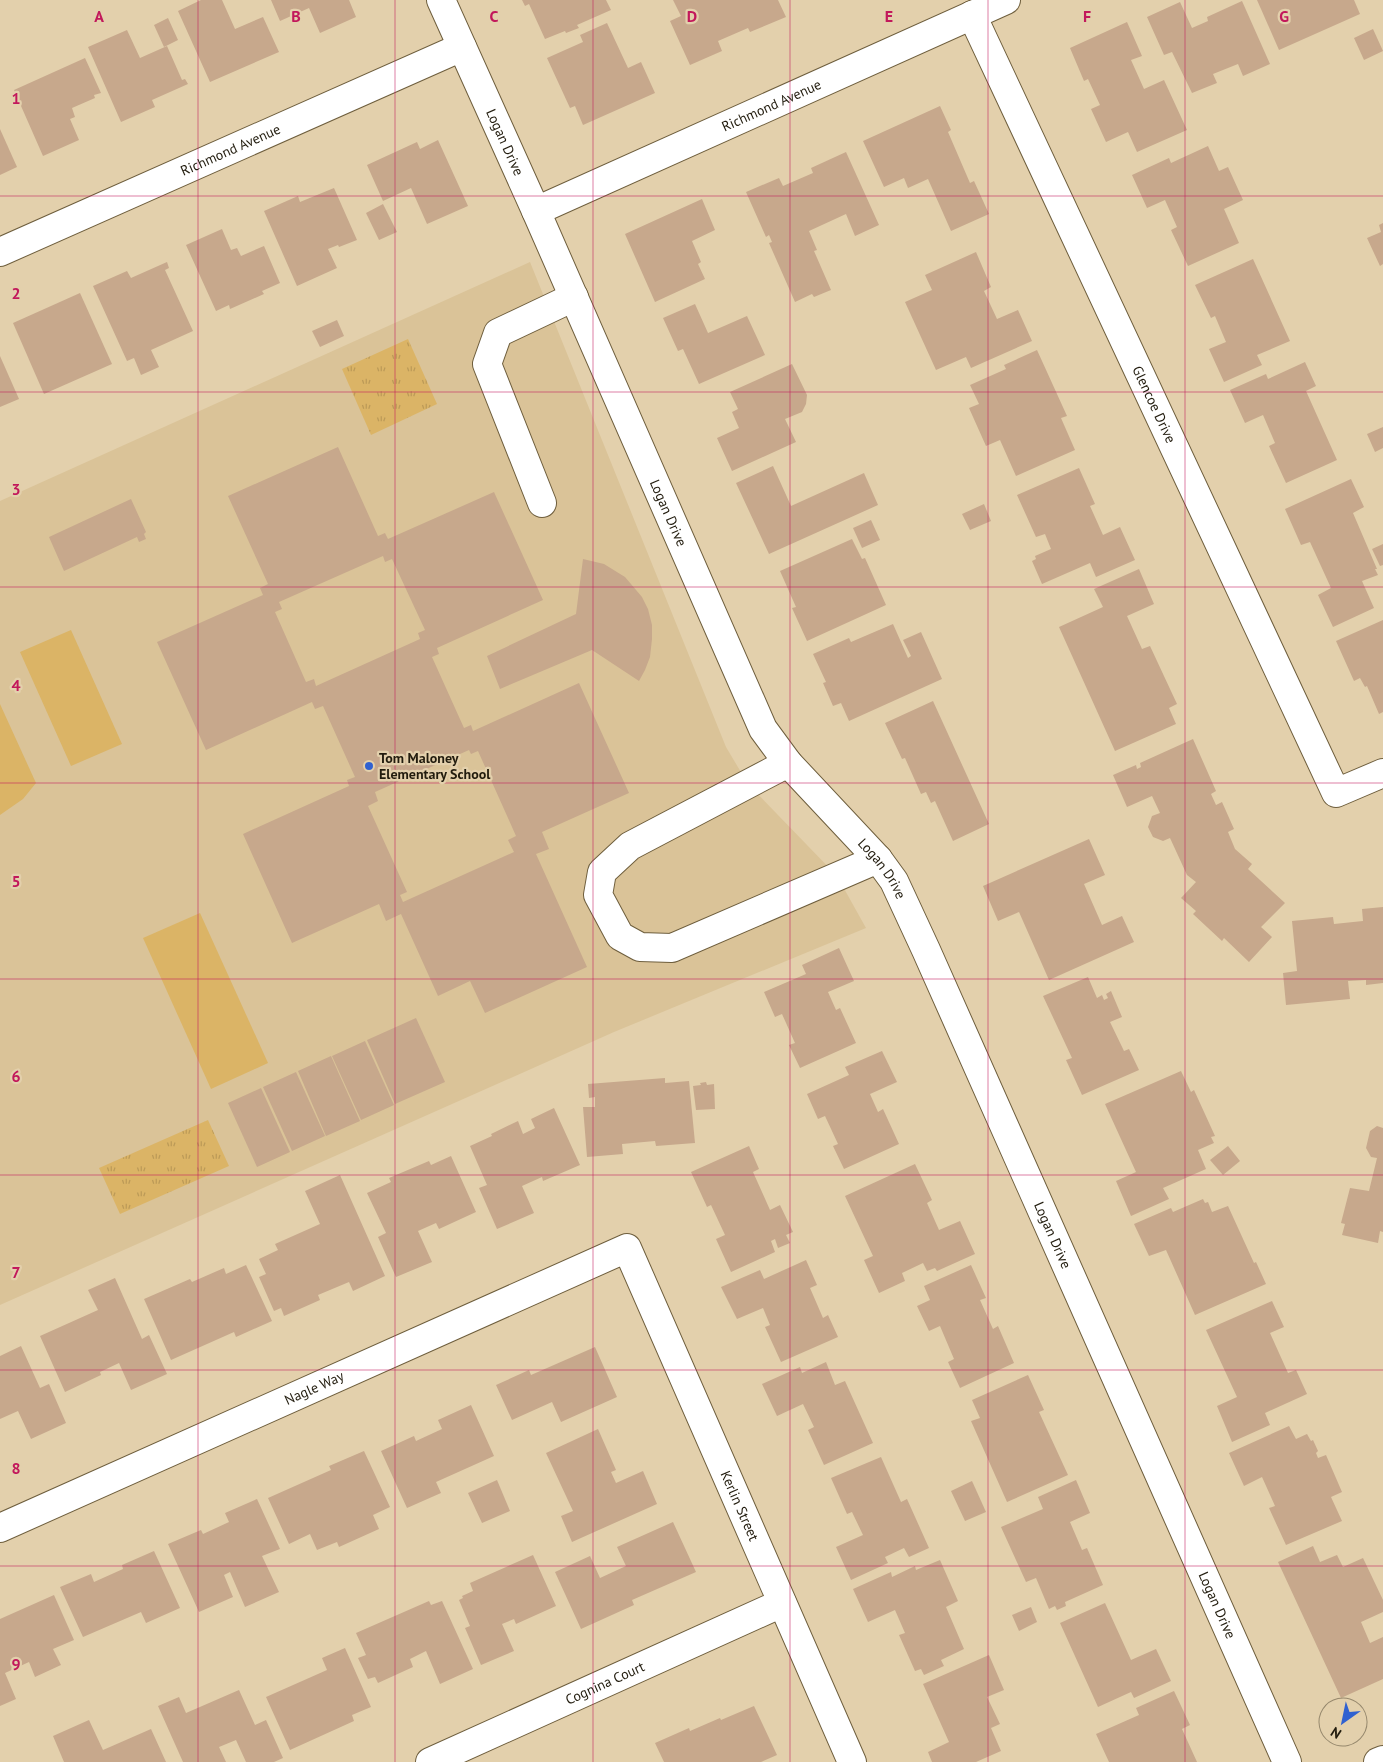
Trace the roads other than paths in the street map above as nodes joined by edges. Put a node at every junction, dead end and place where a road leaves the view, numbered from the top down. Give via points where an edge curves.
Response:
1 (441, 0) edge
2 (1006, 0) edge
3 (972, 15) junction
4 (462, 47) junction
5 (536, 211) junction
6 (0, 252) edge
7 (574, 296) junction
8 (542, 503) dead end
9 (788, 762) junction
10 (1383, 773) edge
11 (878, 859) junction
12 (627, 1248) joint
13 (0, 1528) edge
14 (782, 1604) junction
15 (1383, 1760) edge
16 (430, 1762) edge
17 (852, 1762) edge
18 (1287, 1762) edge
19 (1378, 1762) edge

1 - 4 street, Logan Drive
2 - 3 street, Richmond Avenue
3 - 5 street, Richmond Avenue
3 - 10 street, Glencoe Drive via 1336,793
4 - 5 street, Logan Drive
4 - 6 street, Richmond Avenue
5 - 7 street, Logan Drive
7 - 8 street via 498,334 487,364
7 - 9 street, Logan Drive via 763,729
9 - 11 street, Logan Drive
9 - 11 street via 630,846 602,872 598,895 620,936 640,947 672,948
11 - 18 street, Logan Drive via 894,880 926,950
12 - 13 street, Nagle Way
12 - 14 street, Kerlin Street
14 - 16 street, Cognina Court
14 - 17 street, Kerlin Street
15 - 19 street

